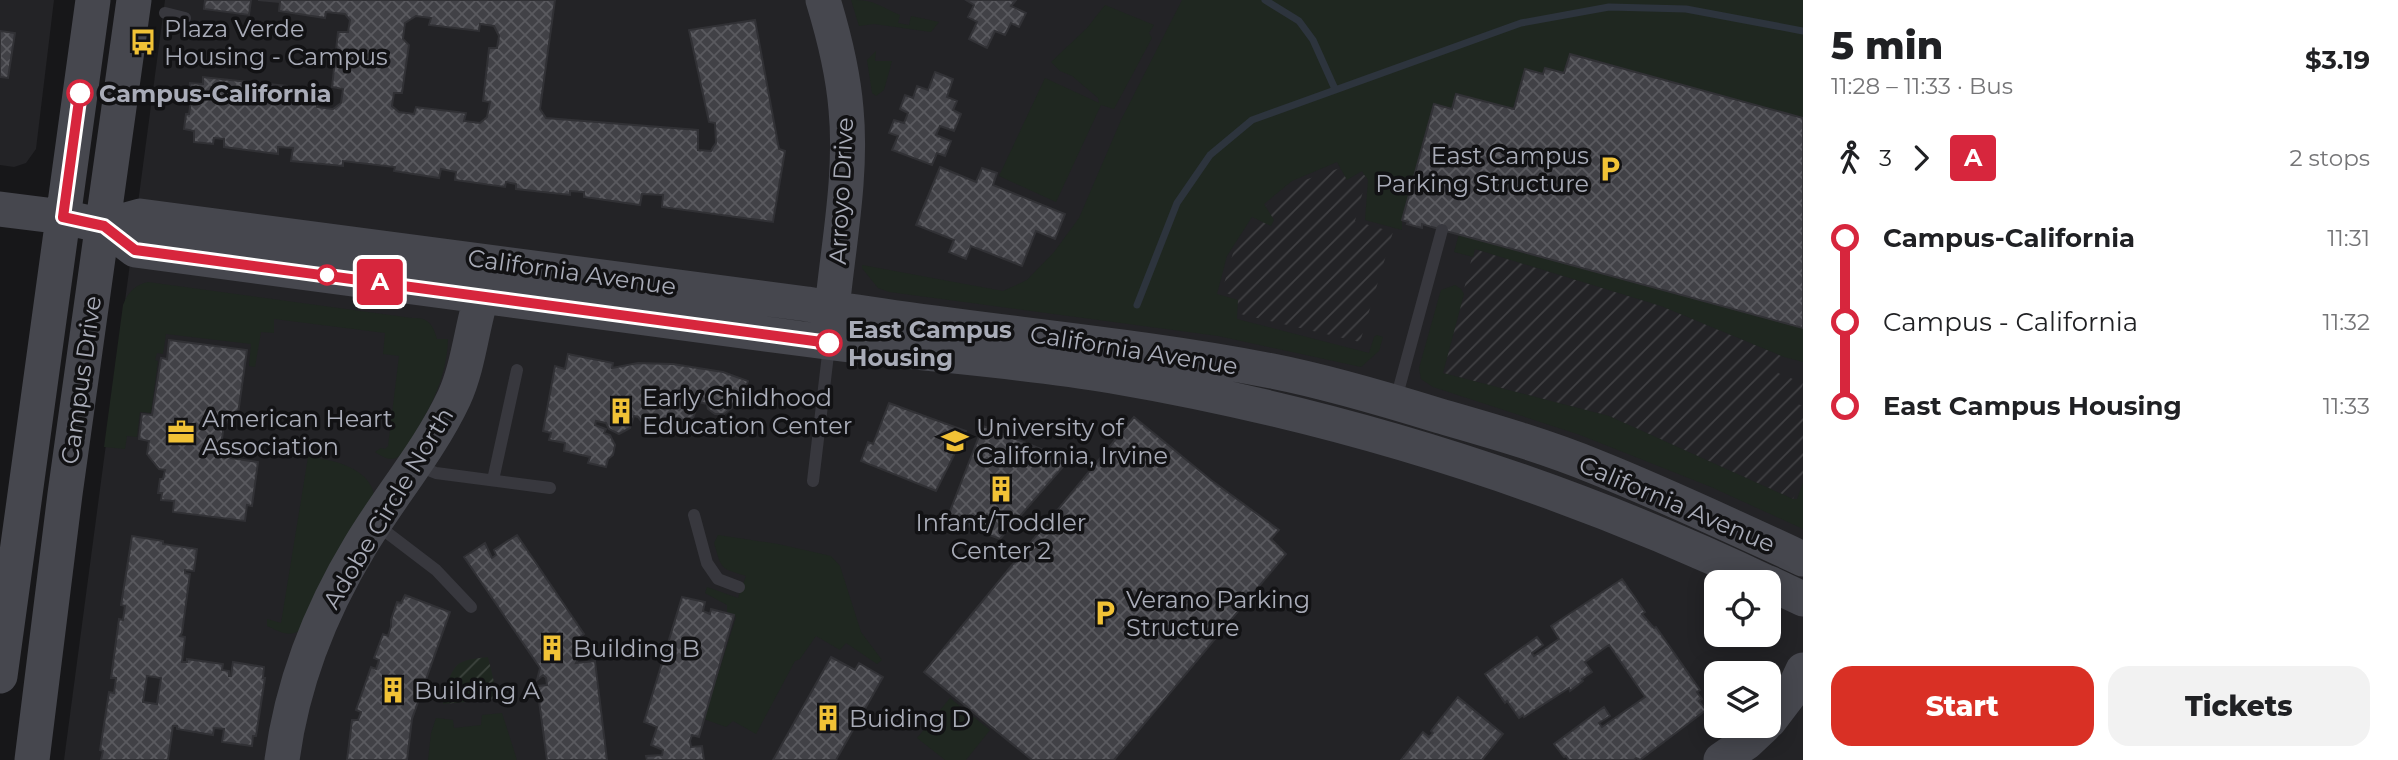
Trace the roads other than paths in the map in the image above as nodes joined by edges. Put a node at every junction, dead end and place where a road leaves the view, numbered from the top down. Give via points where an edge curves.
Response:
1 (93, 0) edge
2 (823, 0) edge
3 (149, 6) edge
4 (185, 18) dead end
5 (0, 209) edge
6 (63, 217) junction
7 (104, 226) junction
8 (1442, 230) dead end
9 (634, 281) junction
10 (482, 295) junction
11 (831, 308) junction
12 (829, 343) junction
13 (517, 370) dead end
14 (1395, 402) junction
15 (414, 465) junction
16 (493, 480) junction
17 (813, 481) dead end
18 (550, 488) dead end
19 (694, 515) dead end
20 (375, 524) junction
21 (1803, 559) edge
22 (1740, 570) edge
23 (739, 587) dead end
24 (1781, 589) edge
25 (1803, 599) edge
26 (471, 607) dead end
27 (1803, 670) edge
28 (0, 676) edge
29 (1781, 705) edge
30 (1751, 738) edge
31 (32, 760) edge
32 (282, 760) edge
33 (1721, 760) edge

1 - 6 main road, Campus Drive
2 - 11 main road, Arroyo Drive via 837,44 846,111 846,172
3 - 4 lane
3 - 7 main road, Campus Drive
5 - 6 main road, California Avenue
6 - 7 main road, California Avenue
6 - 28 main road, Campus Drive
7 - 9 main road, California Avenue via 140,216
7 - 10 main road, California Avenue via 135,250
7 - 31 main road, Campus Drive
8 - 14 lane
9 - 10 main road via 604,295 494,281 485,285
9 - 11 main road, California Avenue
10 - 12 main road, California Avenue
10 - 15 main road, Adobe Circle North via 455,395
11 - 12 main road, Arroyo Drive
11 - 14 main road, California Avenue via 1169,352
12 - 17 lane
12 - 22 main road, California Avenue via 1110,376 1365,431 1630,521
13 - 16 lane
14 - 21 main road, California Avenue via 1592,465
15 - 16 lane via 436,473
15 - 20 main road, Adobe Circle North
16 - 18 lane
19 - 23 lane via 707,563 718,579
20 - 26 lane via 436,570
20 - 32 main road, Adobe Circle North via 328,604 306,659 294,692
24 - 25 main road, California Avenue
27 - 29 main road
30 - 33 main road

